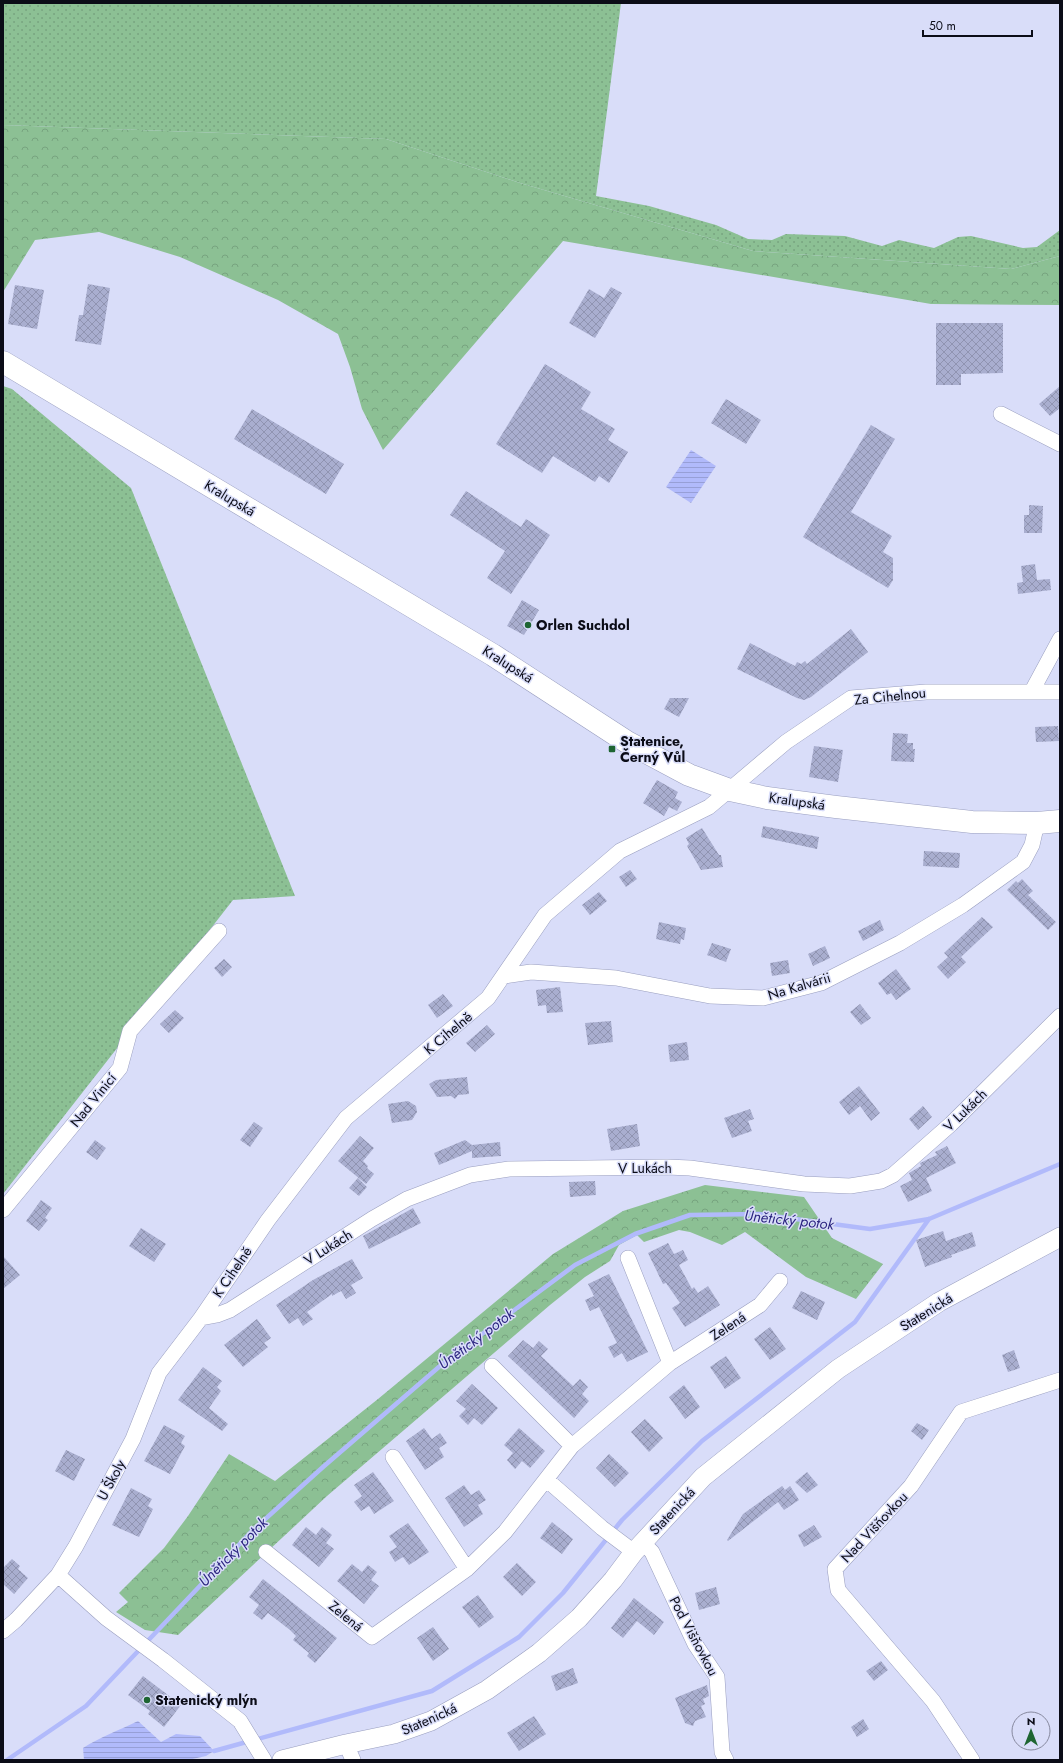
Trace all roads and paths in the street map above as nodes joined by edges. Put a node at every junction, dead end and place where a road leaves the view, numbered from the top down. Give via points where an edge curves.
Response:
1 (3, 362) edge
2 (1001, 414) dead end
3 (1060, 444) edge
4 (1060, 639) edge
5 (1032, 691) junction
6 (1060, 692) edge
7 (730, 790) junction
8 (1060, 821) edge
9 (1037, 823) junction
10 (219, 931) dead end
11 (504, 976) junction
12 (1060, 1016) edge
13 (3, 1210) edge
14 (1060, 1237) edge
15 (628, 1258) dead end
16 (780, 1281) dead end
17 (201, 1318) junction
18 (670, 1363) junction
19 (492, 1366) dead end
20 (1060, 1380) edge
21 (572, 1446) junction
22 (393, 1457) dead end
23 (547, 1480) junction
24 (639, 1547) junction
25 (266, 1552) dead end
26 (467, 1569) junction
27 (58, 1575) junction
28 (3, 1631) edge
29 (349, 1752) edge
30 (264, 1760) edge
31 (282, 1760) edge
32 (726, 1760) edge
33 (972, 1760) edge

1 - 7 main road, Kralupská via 493,655 627,742 690,775
2 - 3 street
4 - 5 street
5 - 6 street, Za Cihelnou
5 - 7 street, Za Cihelnou via 926,692 851,698 786,742
7 - 9 main road, Kralupská via 767,798 972,822
7 - 11 street, K Cihelně via 709,807 620,851 545,915
8 - 9 main road, Kralupská
9 - 11 street, Na Kalvárii via 1032,845 1023,862 963,905 900,943 821,983 763,998 710,996 616,978 531,972
10 - 13 street, Nad Vinicí via 130,1031 120,1068
11 - 17 street, K Cihelně via 488,998 346,1118 268,1220
12 - 17 street, V Lukách via 952,1124 893,1175 881,1181 850,1186 804,1184 667,1167 487,1171 452,1180 407,1199 230,1310
14 - 24 street, Statenická via 939,1302 838,1369 703,1478
15 - 18 street
16 - 18 street, Zelená via 760,1305
17 - 27 street, U Školy via 159,1373 133,1439
18 - 21 street, Zelená
19 - 21 street
20 - 33 street, Nad Višňovkou via 961,1412 911,1486 835,1569 838,1590 933,1701
21 - 23 street, Zelená
22 - 26 street
23 - 24 street via 615,1538
23 - 26 street, Zelená via 505,1532
24 - 29 street, Statenická via 579,1618 539,1653 488,1690 430,1721
24 - 32 street, Pod Višňovkou via 652,1552 695,1644 717,1677 722,1752
25 - 26 street, Zelená via 372,1637
27 - 28 street, U Školy
27 - 30 street via 106,1618 240,1721
29 - 31 street, Statenická

